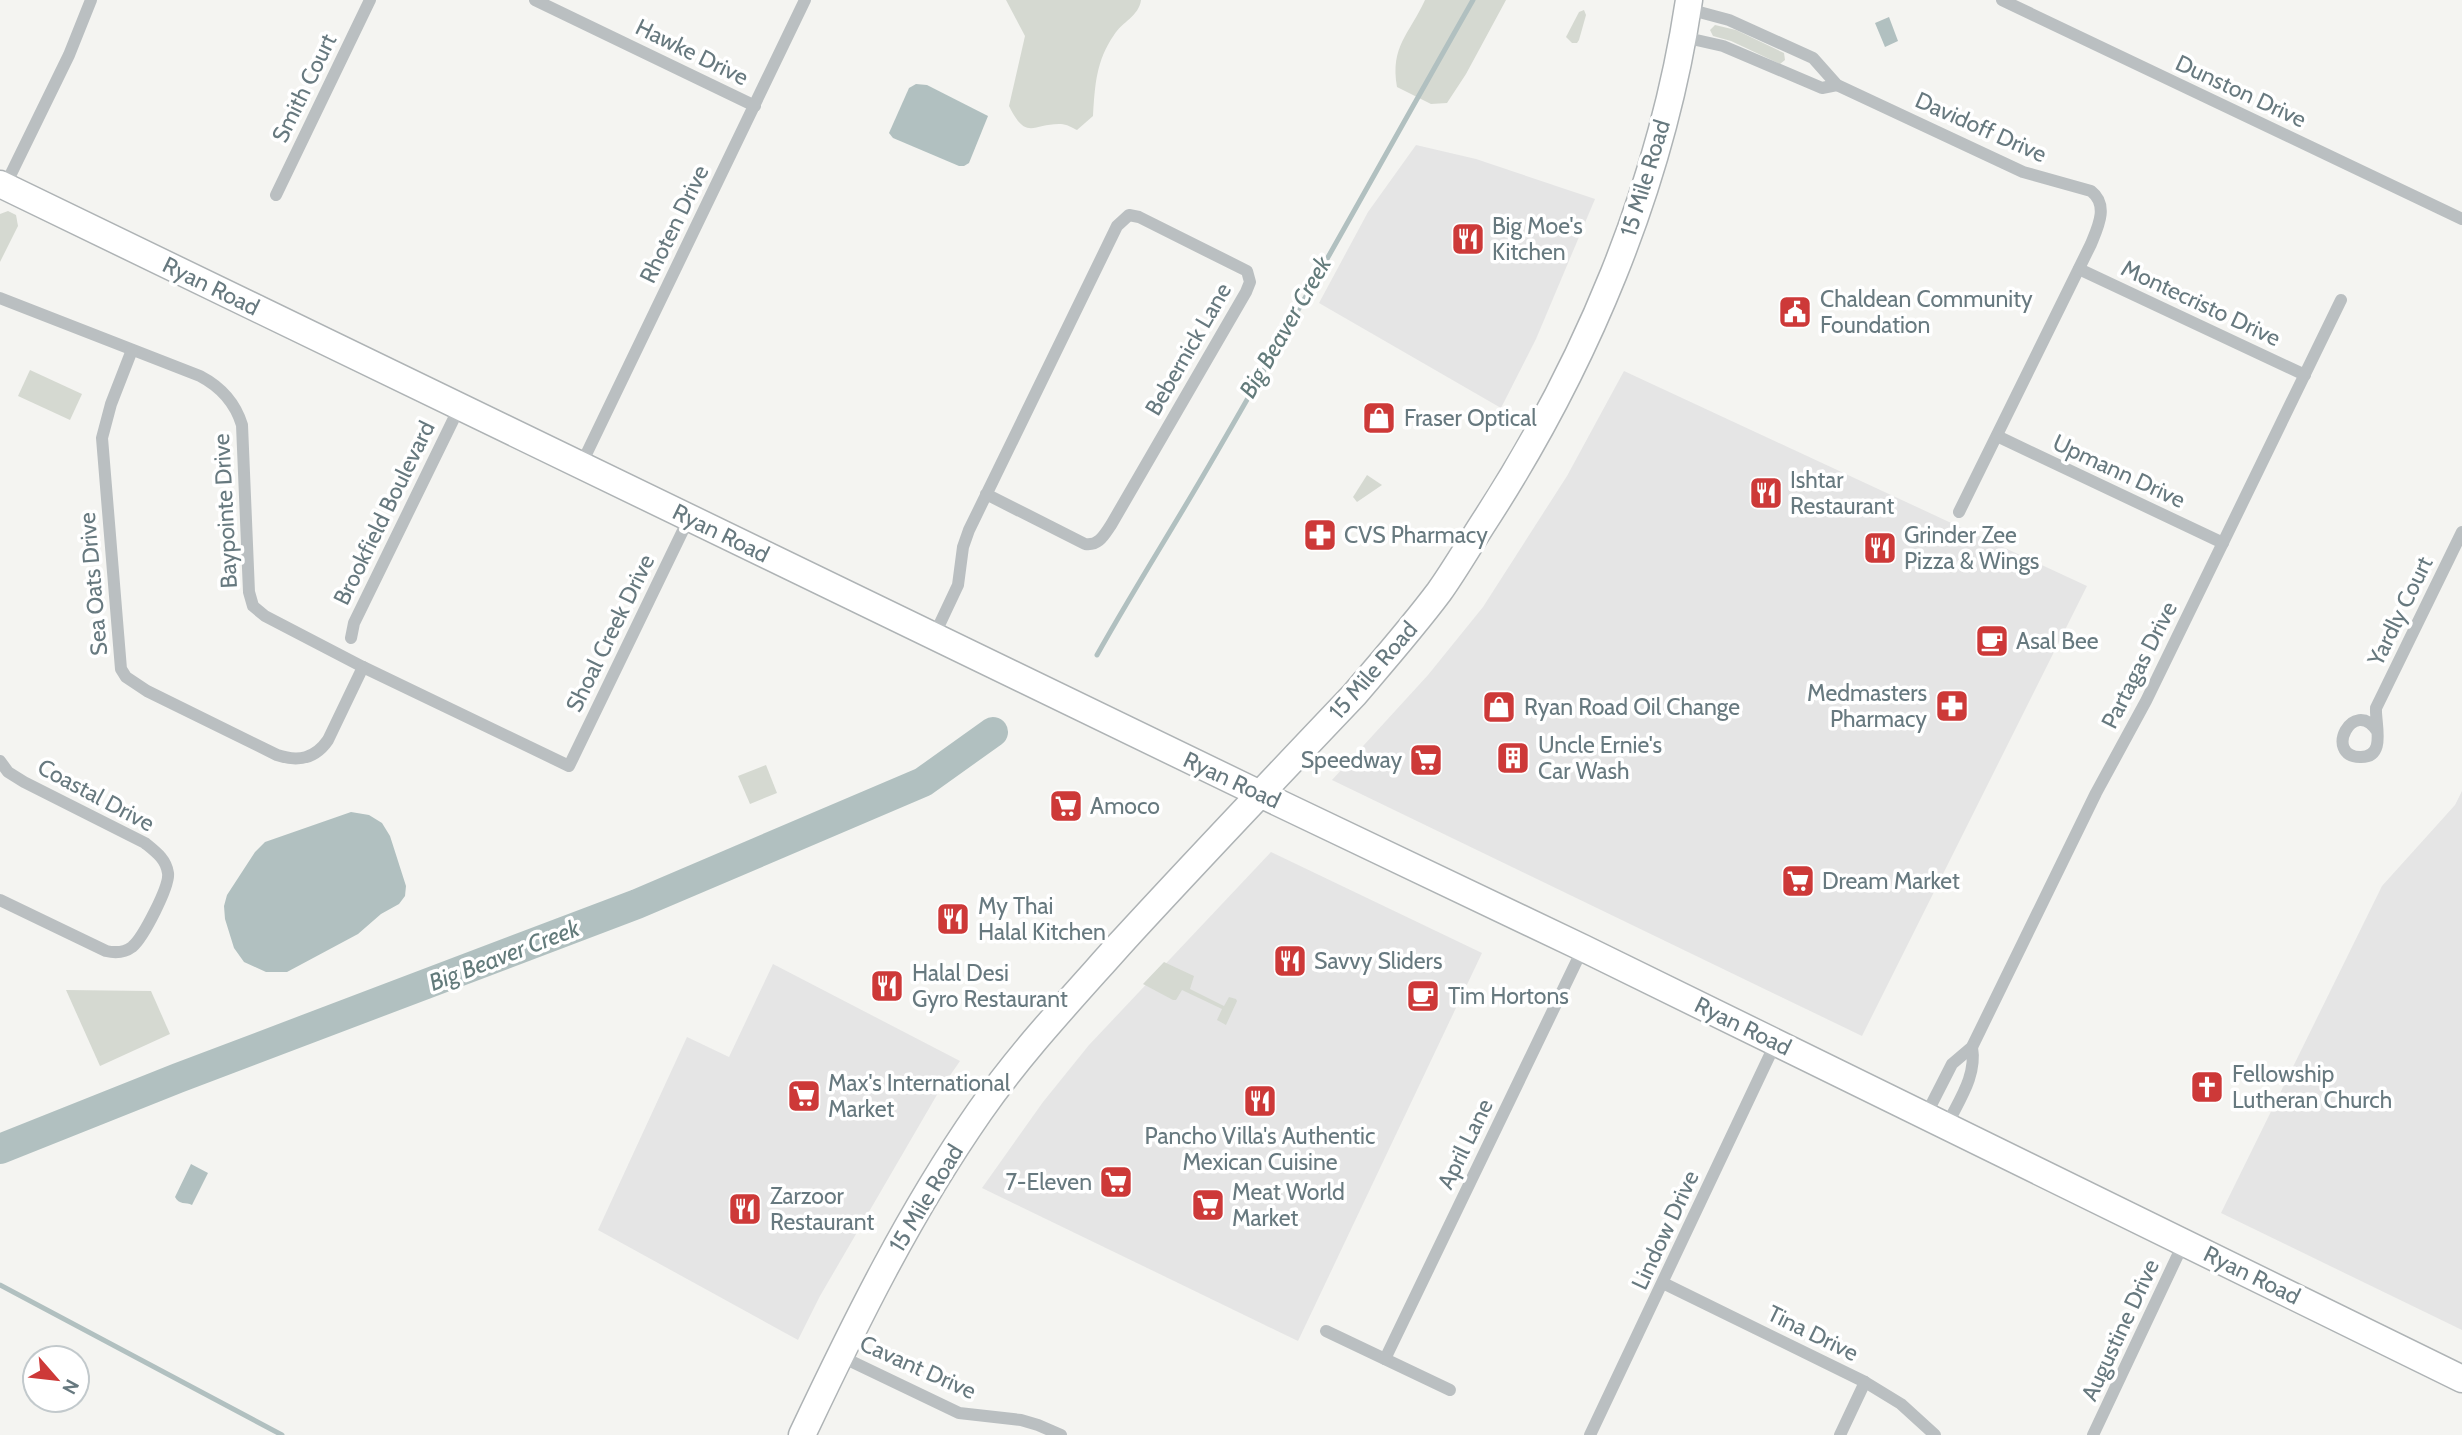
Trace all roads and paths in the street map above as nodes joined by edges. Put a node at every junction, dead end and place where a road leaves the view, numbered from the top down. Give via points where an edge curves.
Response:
1 (91, 0) edge
2 (370, 0) edge
3 (535, 0) edge
4 (805, 0) edge
5 (2002, 0) edge
6 (1689, 5) edge
7 (1683, 37) junction
8 (1838, 85) junction
9 (755, 106) junction
10 (2, 185) edge
11 (275, 195) dead end
12 (2462, 219) edge
13 (2080, 269) junction
14 (0, 298) edge
15 (2341, 300) dead end
16 (132, 350) junction
17 (2305, 375) junction
18 (460, 406) junction
19 (1997, 436) junction
20 (581, 465) junction
21 (986, 494) junction
22 (1959, 512) dead end
23 (689, 517) junction
24 (2462, 532) edge
25 (2223, 543) junction
26 (934, 636) junction
27 (351, 638) dead end
28 (363, 667) junction
29 (2376, 708) junction
30 (2357, 721) junction
31 (2377, 730) junction
32 (0, 761) edge
33 (569, 766) joint
34 (1260, 794) junction
35 (0, 900) edge
36 (1583, 947) junction
37 (1776, 1042) junction
38 (1972, 1047) junction
39 (1936, 1120) junction
40 (2184, 1242) junction
41 (1663, 1283) junction
42 (1325, 1331) dead end
43 (840, 1356) junction
44 (1385, 1359) junction
45 (2462, 1379) edge
46 (1865, 1382) junction
47 (1450, 1390) dead end
48 (802, 1435) edge
49 (1061, 1435) edge
50 (1590, 1435) edge
51 (1840, 1435) edge
52 (1936, 1435) edge
53 (2093, 1435) edge

1 - 10 street via 69,55
2 - 11 street, Smith Court
3 - 9 street, Hawke Drive
4 - 9 street, Rhoten Drive
5 - 12 street, Dunston Drive
6 - 7 main road, 15 Mile Road
6 - 8 street, Davidoff Drive via 1813,58
7 - 8 street, Davidoff Drive via 1723,46 1822,88
7 - 34 main road, 15 Mile Road via 1660,135 1617,265 1537,438 1439,591 1354,695
8 - 13 street, Davidoff Drive via 2023,172 2095,195 2101,213
9 - 20 street, Rhoten Drive
10 - 18 main road, Ryan Road
13 - 17 street, Montecristo Drive
13 - 19 street, Davidoff Drive
14 - 16 street, Baypointe Drive
15 - 17 street, Partagas Drive
16 - 28 street, Baypointe Drive via 217,385 238,412 253,606 276,624
16 - 28 street, Sea Oats Drive via 102,438 121,669 126,677 289,760 312,756 321,749
17 - 25 street, Partagas Drive
18 - 20 main road, Ryan Road
18 - 27 street, Brookfield Boulevard via 354,623
19 - 22 street, Davidoff Drive
19 - 25 street, Upmann Drive
20 - 23 main road, Ryan Road
21 - 21 street, Bebernick Lane via 1120,221 1129,215 1139,217 1247,271 1250,282 1246,292 1096,544 1085,544
21 - 26 street, Bebernick Lane via 965,539 958,585
23 - 26 main road, Ryan Road
23 - 33 street, Shoal Creek Drive
24 - 29 street, Yardly Court
25 - 38 street, Partagas Drive
26 - 34 main road, Ryan Road
28 - 33 street, Baypointe Drive
29 - 30 street, Yardly Court
29 - 31 street, Yardly Court
30 - 31 street via 2369,722
30 - 31 street via 2347,727 2342,738 2350,754 2362,757 2373,752
32 - 35 street, Coastal Drive via 24,782 145,843 160,856 169,881 140,939 116,953
34 - 36 main road, Ryan Road
34 - 43 main road, 15 Mile Road via 1065,1005 981,1109 918,1206
36 - 37 main road, Ryan Road
36 - 44 street, April Lane
37 - 39 main road, Ryan Road
37 - 41 street, Lindow Drive
38 - 39 street via 1952,1064
38 - 39 street via 1972,1073
39 - 40 main road, Ryan Road
40 - 45 main road, Ryan Road
40 - 53 street, Augustine Drive
41 - 46 street, Tina Drive
41 - 50 street, Lindow Drive
42 - 44 street
43 - 48 main road, 15 Mile Road
43 - 49 street, Cavant Drive via 959,1412 1021,1420
44 - 47 street
46 - 51 street
46 - 52 street, Tina Drive

